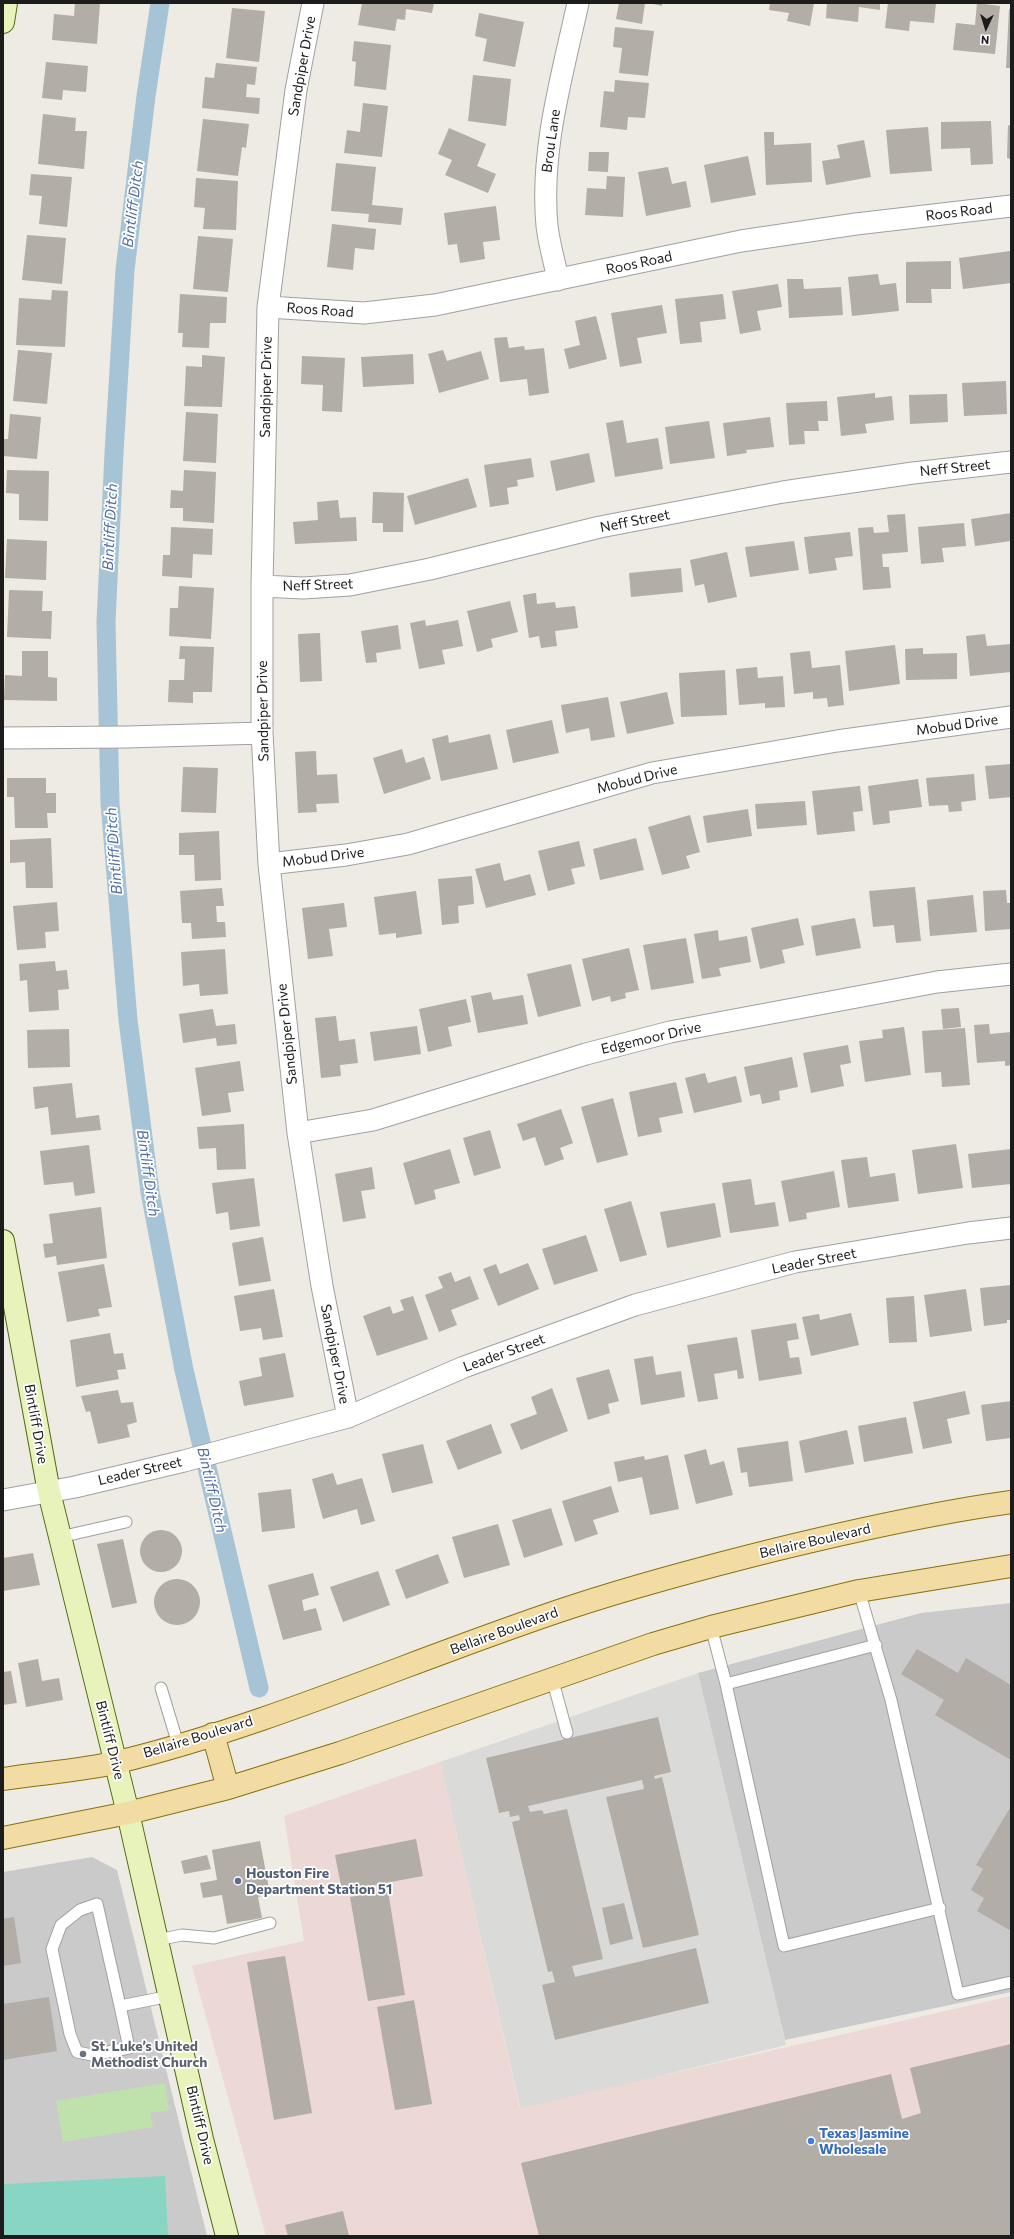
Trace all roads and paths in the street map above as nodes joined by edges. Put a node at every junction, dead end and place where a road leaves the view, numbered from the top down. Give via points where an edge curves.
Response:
1 (6, 3) edge
2 (313, 3) edge
3 (578, 3) edge
4 (3, 22) edge
5 (1011, 206) edge
6 (558, 280) junction
7 (268, 307) junction
8 (1011, 462) edge
9 (262, 586) junction
10 (1011, 717) edge
11 (262, 733) junction
12 (3, 738) edge
13 (269, 864) junction
14 (1011, 974) edge
15 (298, 1133) junction
16 (1011, 1228) edge
17 (3, 1241) edge
18 (3, 1244) edge
19 (348, 1417) junction
20 (49, 1492) junction
21 (3, 1500) edge
22 (1011, 1502) edge
23 (126, 1522) dead end
24 (60, 1537) junction
25 (1011, 1566) edge
26 (859, 1591) junction
27 (711, 1627) junction
28 (876, 1645) junction
29 (552, 1678) junction
30 (726, 1684) junction
31 (161, 1688) dead end
32 (567, 1733) dead end
33 (213, 1734) junction
34 (178, 1744) junction
35 (116, 1762) junction
36 (3, 1779) edge
37 (228, 1788) junction
38 (128, 1813) junction
39 (3, 1838) edge
40 (940, 1908) junction
41 (270, 1923) dead end
42 (157, 1940) junction
43 (1011, 1982) edge
44 (170, 1996) junction
45 (120, 2006) junction
46 (227, 2236) edge

1 - 4 street
2 - 7 street, Sandpiper Drive via 296,90
3 - 6 street, Brou Lane via 548,140 545,176 547,227
5 - 6 street, Roos Road via 856,224 742,241
6 - 7 street, Roos Road via 435,305 364,313
7 - 9 street, Sandpiper Drive
8 - 9 street, Neff Street via 783,492 600,527 430,569 350,585 303,588
9 - 11 street, Sandpiper Drive
10 - 13 street, Mobud Drive via 837,741 652,774 408,844 346,855
11 - 12 street
11 - 13 street, Sandpiper Drive
13 - 15 street, Sandpiper Drive
14 - 15 street, Edgemoor Drive via 937,982 670,1032 586,1054 373,1120
15 - 19 street, Sandpiper Drive via 322,1286
16 - 19 street, Leader Street via 795,1262 635,1305 464,1367
17 - 18 street, Bintliff Drive
18 - 20 street, Bintliff Drive
19 - 20 street, Leader Street via 184,1461
20 - 21 street, Leader Street
20 - 24 street, Bintliff Drive
22 - 33 main road, Bellaire Boulevard via 846,1532 695,1570 570,1607
23 - 24 lane
24 - 35 street, Bintliff Drive
25 - 26 main road
26 - 27 main road
26 - 28 lane
27 - 29 main road
27 - 30 lane
28 - 30 lane
28 - 40 lane
29 - 32 lane
29 - 37 main road via 340,1753
30 - 40 lane via 784,1946
31 - 34 lane
33 - 34 main road, Bellaire Boulevard
33 - 37 main road
34 - 35 main road, Bellaire Boulevard
35 - 36 main road, Bellaire Boulevard
35 - 38 street, Bintliff Drive
37 - 38 main road
38 - 39 main road
38 - 42 street, Bintliff Drive
40 - 43 lane via 958,1994
41 - 42 lane via 214,1938 182,1936
42 - 44 street, Bintliff Drive
44 - 45 lane
44 - 46 street, Bintliff Drive
45 - 45 lane via 98,1911 97,1904 80,1910 61,1925 52,1948 70,2034 77,2052 92,2055 129,2048

